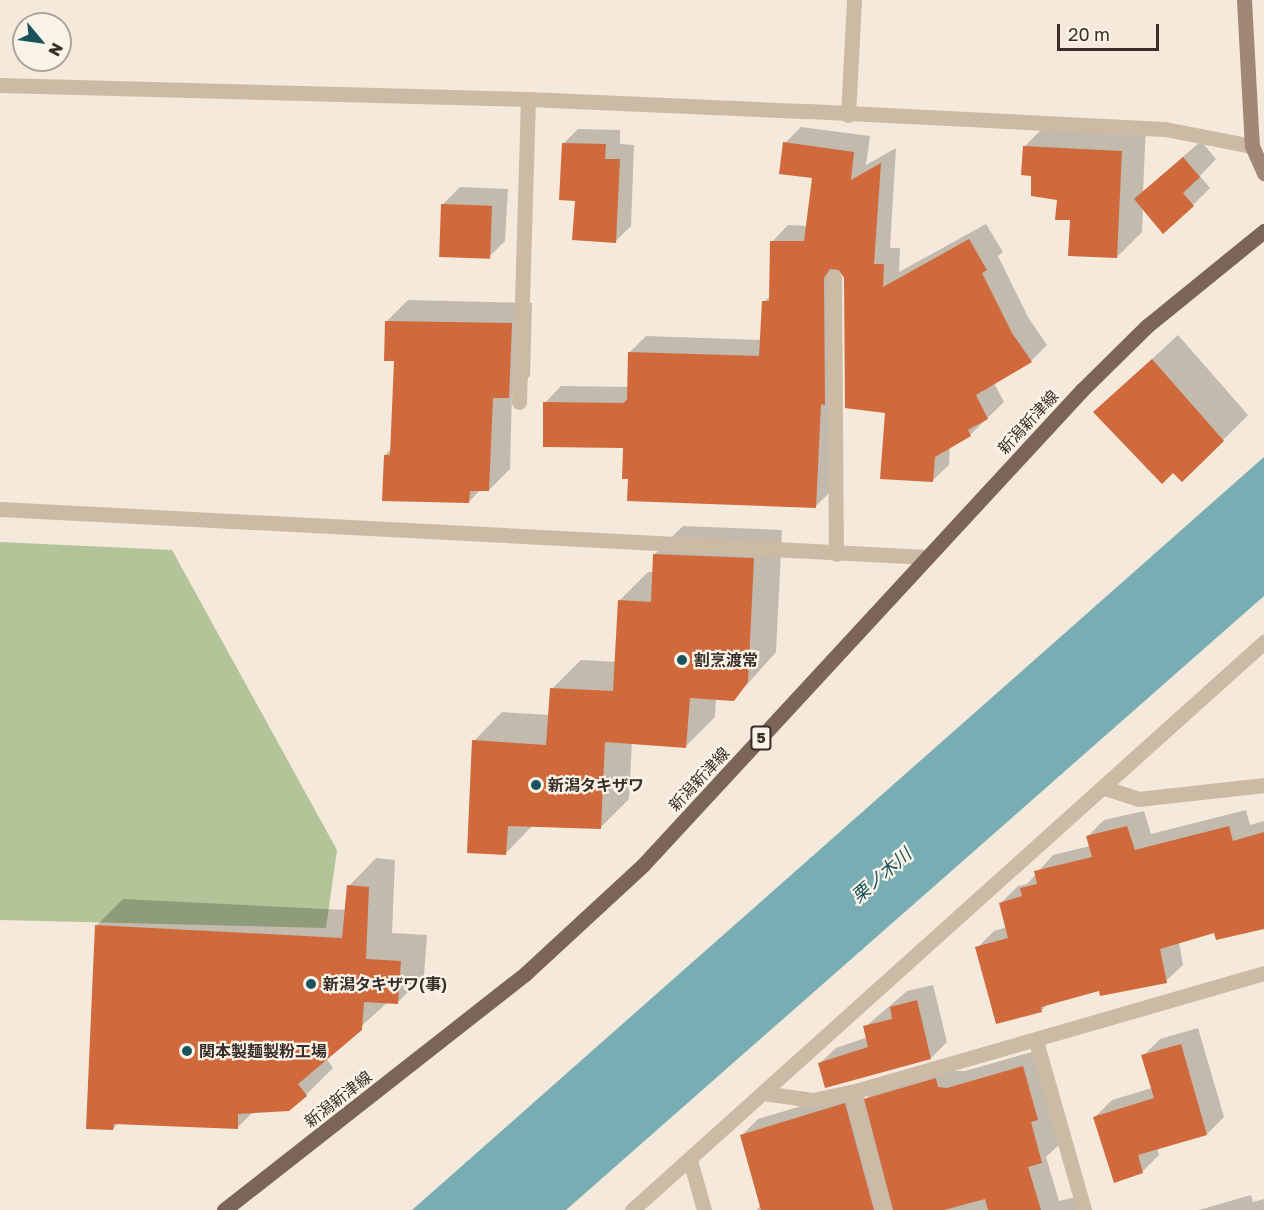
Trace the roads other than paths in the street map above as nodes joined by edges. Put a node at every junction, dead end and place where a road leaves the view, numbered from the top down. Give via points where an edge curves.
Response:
1 (854, 0) edge
2 (1244, 0) edge
3 (0, 85) edge
4 (528, 99) junction
5 (848, 116) junction
6 (1252, 146) junction
7 (1264, 173) edge
8 (1264, 231) edge
9 (834, 278) dead end
10 (519, 402) dead end
11 (0, 509) edge
12 (836, 554) junction
13 (928, 557) junction
14 (1264, 642) edge
15 (1264, 785) edge
16 (1105, 788) junction
17 (1264, 973) edge
18 (1036, 1041) junction
19 (852, 1092) junction
20 (763, 1093) junction
21 (690, 1160) junction
22 (224, 1210) edge
23 (632, 1210) edge
24 (704, 1210) edge
25 (884, 1210) edge
26 (1084, 1210) edge

1 - 5 street
2 - 6 street
3 - 4 street
4 - 5 street
4 - 10 street
5 - 6 street via 1165,129
6 - 7 street
8 - 13 main road, 新潟新津線 / 5 via 1139,334
9 - 12 street
11 - 12 street
12 - 13 street
13 - 22 main road, 新潟新津線 / 5 via 644,865 525,974
14 - 16 street
15 - 16 street via 1138,799
16 - 20 street
17 - 18 street
18 - 19 street
18 - 26 street
19 - 20 street via 813,1100
19 - 25 street
20 - 21 street
21 - 23 street
21 - 24 street

